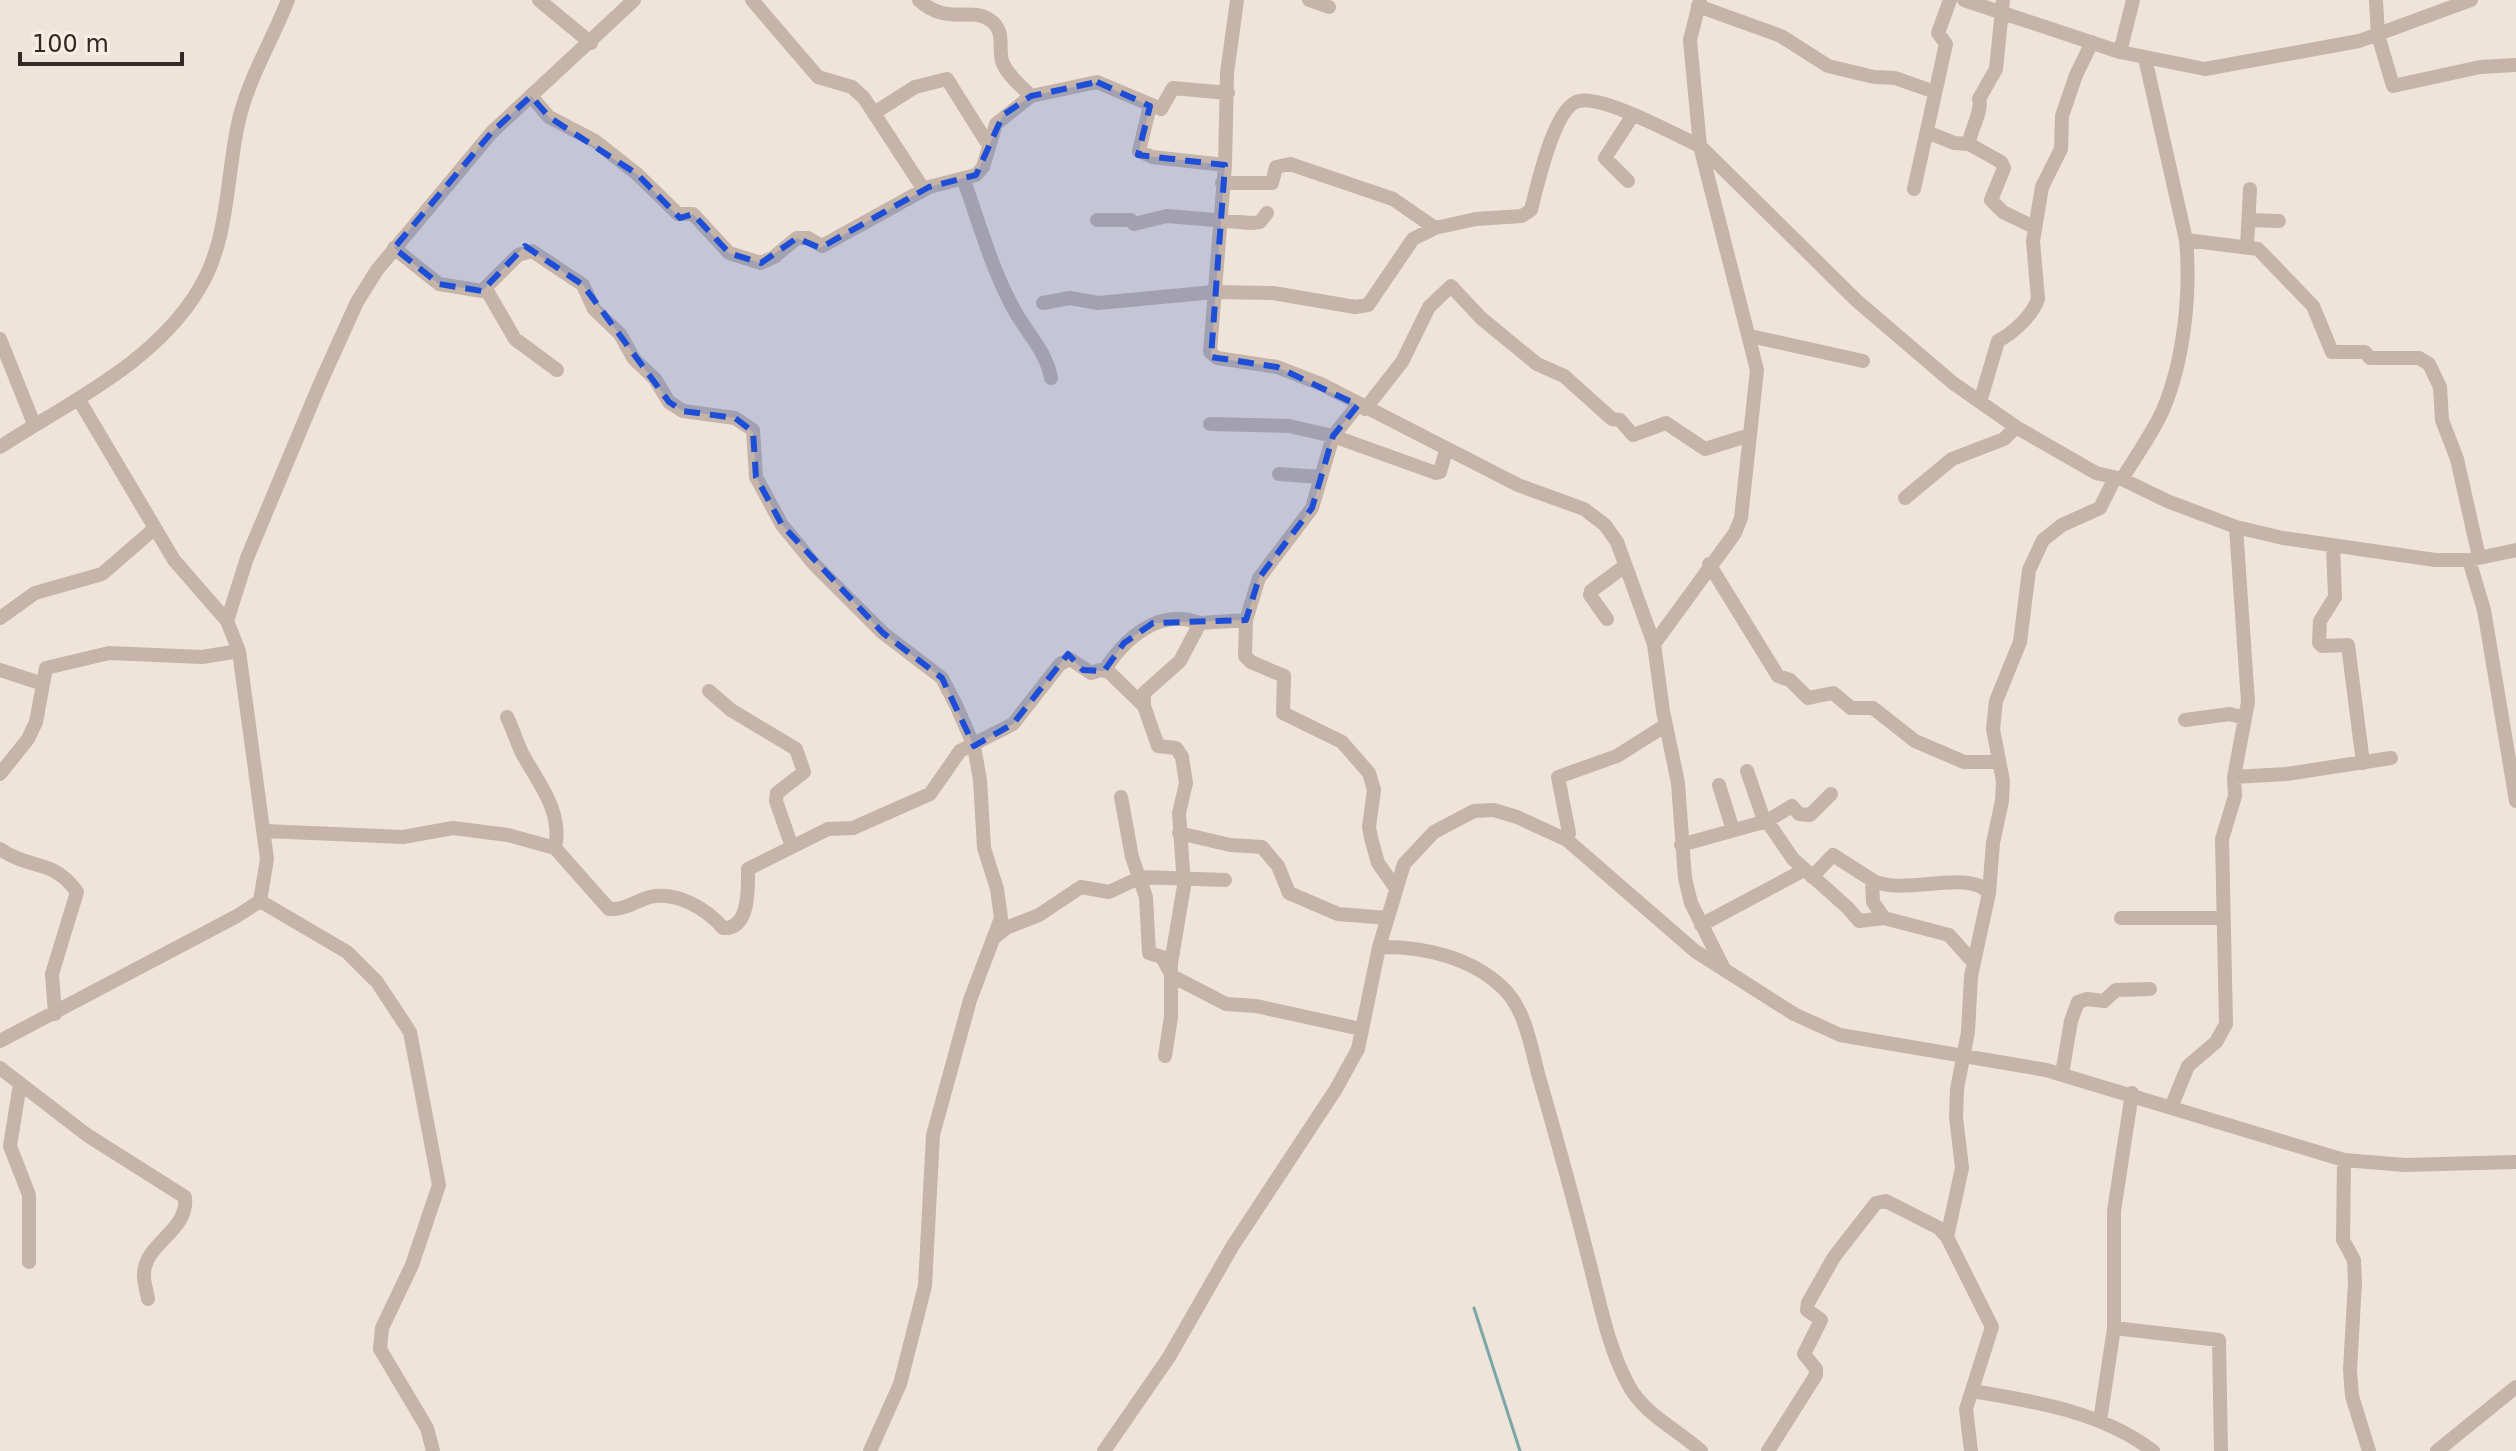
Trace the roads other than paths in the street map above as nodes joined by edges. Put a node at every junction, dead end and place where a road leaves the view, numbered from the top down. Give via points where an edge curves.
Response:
1 (288, 0) edge
2 (539, 0) edge
3 (634, 0) edge
4 (752, 0) edge
5 (919, 0) edge
6 (1237, 0) edge
7 (1309, 0) edge
8 (1950, 0) edge
9 (1964, 0) edge
10 (2133, 0) edge
11 (2376, 0) edge
12 (2471, 0) edge
13 (1699, 3) edge
14 (1329, 7) dead end
15 (2002, 7) edge
16 (2378, 35) junction
17 (2092, 42) junction
18 (591, 43) junction
19 (2120, 52) junction
20 (2145, 58) junction
21 (2516, 65) edge
22 (1935, 92) junction
23 (1228, 93) junction
24 (531, 96) junction
25 (1031, 96) junction
26 (1150, 106) junction
27 (874, 113) junction
28 (1633, 115) junction
29 (1927, 132) junction
30 (991, 142) junction
31 (1969, 144) junction
32 (1700, 146) junction
33 (1225, 165) junction
34 (964, 181) junction
35 (1628, 181) dead end
36 (1222, 183) junction
37 (1914, 189) dead end
38 (2250, 189) dead end
39 (924, 190) junction
40 (1267, 213) dead end
41 (1097, 220) dead end
42 (2249, 220) junction
43 (2279, 221) dead end
44 (1220, 223) junction
45 (2034, 227) junction
46 (1435, 228) junction
47 (2186, 240) junction
48 (2247, 247) junction
49 (394, 248) junction
50 (486, 289) junction
51 (1214, 292) junction
52 (1043, 303) dead end
53 (1750, 336) junction
54 (0, 339) edge
55 (1863, 361) dead end
56 (557, 370) dead end
57 (1051, 378) dead end
58 (79, 400) junction
59 (1980, 402) junction
60 (1362, 407) junction
61 (34, 424) junction
62 (1210, 424) dead end
63 (2016, 427) junction
64 (1750, 435) junction
65 (1333, 436) junction
66 (0, 447) edge
67 (1446, 450) junction
68 (1279, 474) dead end
69 (1321, 477) junction
70 (2118, 478) junction
71 (1905, 498) dead end
72 (2236, 527) junction
73 (154, 529) junction
74 (2333, 546) junction
75 (2516, 550) edge
76 (2474, 558) junction
77 (1709, 564) junction
78 (1625, 566) junction
79 (0, 618) edge
80 (1607, 619) dead end
81 (1246, 620) junction
82 (227, 621) junction
83 (1200, 623) junction
84 (1654, 644) junction
85 (239, 651) junction
86 (0, 670) edge
87 (1104, 671) junction
88 (43, 684) junction
89 (709, 691) dead end
90 (1144, 706) junction
91 (507, 717) dead end
92 (2244, 718) junction
93 (2185, 720) dead end
94 (1666, 725) junction
95 (974, 746) junction
96 (2391, 758) dead end
97 (1998, 762) junction
98 (2363, 763) junction
99 (1747, 771) dead end
100 (0, 774) edge
101 (2234, 777) junction
102 (1719, 785) dead end
103 (1831, 794) dead end
104 (1121, 797) dead end
105 (2516, 801) edge
106 (1766, 821) junction
107 (1733, 830) junction
108 (265, 831) junction
109 (1179, 833) junction
110 (1567, 840) junction
111 (1681, 845) junction
112 (792, 847) junction
113 (555, 848) junction
114 (0, 849) edge
115 (1808, 874) junction
116 (1141, 877) junction
117 (1184, 880) junction
118 (1225, 880) dead end
119 (1872, 880) junction
120 (1395, 887) junction
121 (1989, 893) junction
122 (260, 901) junction
123 (1388, 918) junction
124 (1884, 918) junction
125 (2121, 918) dead end
126 (2222, 918) junction
127 (1701, 925) junction
128 (995, 937) junction
129 (1379, 947) junction
130 (1973, 962) junction
131 (1726, 972) junction
132 (1172, 976) junction
133 (2150, 989) dead end
134 (55, 1014) junction
135 (1361, 1029) junction
136 (0, 1041) edge
137 (1964, 1055) junction
138 (1165, 1056) dead end
139 (0, 1068) edge
140 (2062, 1074) junction
141 (20, 1084) junction
142 (2132, 1093) junction
143 (2172, 1105) junction
144 (2344, 1160) junction
145 (2516, 1162) edge
146 (1947, 1237) junction
147 (29, 1262) dead end
148 (148, 1299) dead end
149 (2114, 1328) junction
150 (2516, 1387) edge
151 (1972, 1391) junction
152 (2100, 1421) junction
153 (433, 1451) edge
154 (870, 1451) edge
155 (1104, 1451) edge
156 (1701, 1451) edge
157 (1768, 1451) edge
158 (1971, 1451) edge
159 (2153, 1451) edge
160 (2221, 1451) edge
161 (2369, 1451) edge
162 (2437, 1451) edge

1 - 58 street via 238,122 222,227 199,291 152,344
2 - 18 street
3 - 18 street
4 - 27 street via 818,77 852,87
5 - 25 street via 940,15 992,21 1000,32 1001,60
6 - 23 street
7 - 14 street
8 - 22 street via 1938,33 1946,44
9 - 15 street
10 - 19 street
11 - 16 street
12 - 16 street
13 - 22 street via 1781,36 1828,66 1895,78
13 - 32 street via 1690,40
15 - 17 street
15 - 31 street via 1996,69 1979,99
16 - 20 street via 2205,69
16 - 21 street via 2393,86 2480,67
17 - 19 street
17 - 45 street via 2062,116 2061,149 2042,187
18 - 24 street
19 - 20 street
20 - 47 street
22 - 29 street
23 - 26 street via 1173,88 1161,109
23 - 33 street
24 - 39 street via 549,117 595,141 637,174 678,214 693,214 729,253 753,263 767,262 797,238 822,246
24 - 49 street via 492,132
25 - 26 street via 1097,82
25 - 30 street via 1003,115
26 - 33 street via 1139,151 1162,159
27 - 30 street via 915,87 947,79
27 - 39 street
28 - 32 street
28 - 35 street via 1605,158
28 - 46 street via 1579,101 1566,109 1554,133 1531,210 1522,216
29 - 31 street
29 - 37 street
30 - 34 street via 983,167
31 - 45 street via 2004,168 1991,200
32 - 53 street
32 - 59 street via 1857,301
33 - 36 street
34 - 39 street
34 - 57 street via 979,233 1010,305 1043,353
36 - 44 street
36 - 46 street via 1272,183 1276,167 1290,164 1393,199
38 - 42 street
40 - 44 street via 1260,222
41 - 44 street via 1134,224 1167,216
42 - 43 street
42 - 48 street
44 - 51 street
45 - 59 street via 2038,299 2011,334 1998,341
46 - 51 street via 1413,239 1368,305
47 - 48 street
47 - 70 street via 2189,267 2174,371 2163,408
48 - 76 street via 2258,249 2313,306 2332,352 2357,350 2370,358 2419,358 2429,364 2440,387 2442,420 2457,459
49 - 50 street via 439,284
49 - 82 street via 337,343 247,558
50 - 56 street via 515,339
50 - 95 street via 518,255 532,251 583,285 594,309 620,334 669,402 683,411 735,418 753,430 756,477 782,525 877,627 942,678
51 - 52 street
51 - 60 street via 1210,352 1217,358 1277,367
53 - 55 street
53 - 64 street via 1757,370
54 - 61 street
58 - 61 street
58 - 73 street
59 - 63 street
60 - 64 street via 1402,362 1429,307 1451,286 1537,364 1564,376 1633,435 1666,423 1705,449
60 - 65 street
60 - 67 street
61 - 66 street
62 - 65 street via 1289,426
63 - 70 street via 2096,473
63 - 71 street via 2004,439 1952,459
64 - 77 street via 1741,518
65 - 67 street via 1436,473
65 - 69 street
67 - 78 street via 1584,509 1605,525
68 - 69 street
69 - 81 street via 1312,508 1259,578
70 - 72 street
70 - 97 street via 2100,508 2043,540 2029,570 2020,642 1996,701
72 - 74 street
72 - 92 street via 2248,702
73 - 79 street via 102,574 35,593
73 - 82 street
74 - 76 street via 2435,560
74 - 98 street via 2335,597 2320,621 2319,643 2348,645
75 - 76 street
76 - 105 street
77 - 84 street
77 - 97 street via 1778,676 1808,698 1833,693 1851,708 1873,708 1915,741 1964,762
78 - 80 street via 1591,591
78 - 84 street
81 - 83 street
81 - 120 street via 1245,656 1284,676 1283,713 1342,742 1369,773 1374,790 1371,838 1378,863
82 - 85 street
83 - 87 street via 1153,623 1124,643
83 - 90 street via 1184,656 1144,693
84 - 94 street
85 - 88 street via 202,657 109,653 46,668
85 - 108 street
86 - 88 street
87 - 90 street
87 - 95 street via 1091,673 1070,659 1060,664 1013,724
88 - 100 street via 28,739
89 - 112 street via 796,749 804,772 777,793 776,801
90 - 109 street via 1158,746 1176,748 1182,757 1186,783
91 - 113 street via 554,814
92 - 93 street via 2230,714
92 - 101 street
94 - 110 street via 1617,756 1558,777
94 - 111 street via 1678,783
95 - 112 street via 960,751 930,794 853,828 828,829
95 - 128 street via 984,848 1001,918
96 - 98 street
97 - 121 street via 2002,801
98 - 101 street
99 - 106 street
101 - 126 street via 2235,796 2222,839
102 - 107 street
103 - 106 street via 1810,815 1799,814 1792,806
104 - 116 street
106 - 107 street
106 - 115 street
107 - 111 street
108 - 113 street via 403,837 475,829
108 - 122 street
109 - 117 street
109 - 123 street via 1262,847 1278,866 1289,893 1338,914
110 - 120 street via 1494,810 1465,813 1417,847
110 - 131 street via 1663,927
111 - 127 street via 1691,903
112 - 113 street via 748,869 743,914 729,929 701,909 664,897 609,909
114 - 134 street via 22,864 60,872 77,892 52,974
115 - 119 street via 1833,855
115 - 124 street via 1859,921
115 - 127 street
116 - 117 street
116 - 128 street via 1109,892 1075,889
116 - 132 street via 1149,953 1162,957
117 - 118 street
117 - 132 street
119 - 121 street via 1900,886 1973,884
119 - 124 street via 1873,902
120 - 123 street
121 - 130 street
122 - 134 street
122 - 153 street via 347,952 377,982 410,1032 439,1185 412,1265 382,1328 380,1349 427,1428
123 - 129 street
124 - 130 street via 1949,935
125 - 126 street
126 - 143 street via 2226,1024 2216,1042 2188,1066
127 - 131 street
128 - 154 street via 970,1000 933,1135 921,1300 900,1384
129 - 135 street
129 - 156 street via 1438,952 1480,972 1515,1002 1562,1154 1613,1351 1642,1405
130 - 137 street
131 - 137 street via 1840,1035
132 - 135 street via 1226,1004
132 - 138 street
133 - 140 street via 2116,990 2104,1001 2078,1002
134 - 136 street
135 - 155 street via 1358,1049 1336,1089 1232,1247 1169,1357
137 - 140 street
137 - 146 street via 1956,1117 1962,1168
139 - 141 street
140 - 142 street
141 - 147 street via 10,1146 29,1195
141 - 148 street via 87,1135 185,1197 179,1224 143,1271
142 - 143 street
142 - 149 street via 2114,1211
143 - 144 street
144 - 145 street via 2405,1165
144 - 161 street via 2343,1240 2354,1260 2355,1282 2352,1396
146 - 151 street via 1992,1327
146 - 157 street via 1886,1201 1876,1203 1834,1257 1808,1303 1807,1310 1821,1320 1804,1354 1816,1375
149 - 152 street
149 - 160 street via 2219,1340
150 - 162 street
151 - 152 street via 2041,1402
151 - 158 street via 1966,1417
152 - 159 street

